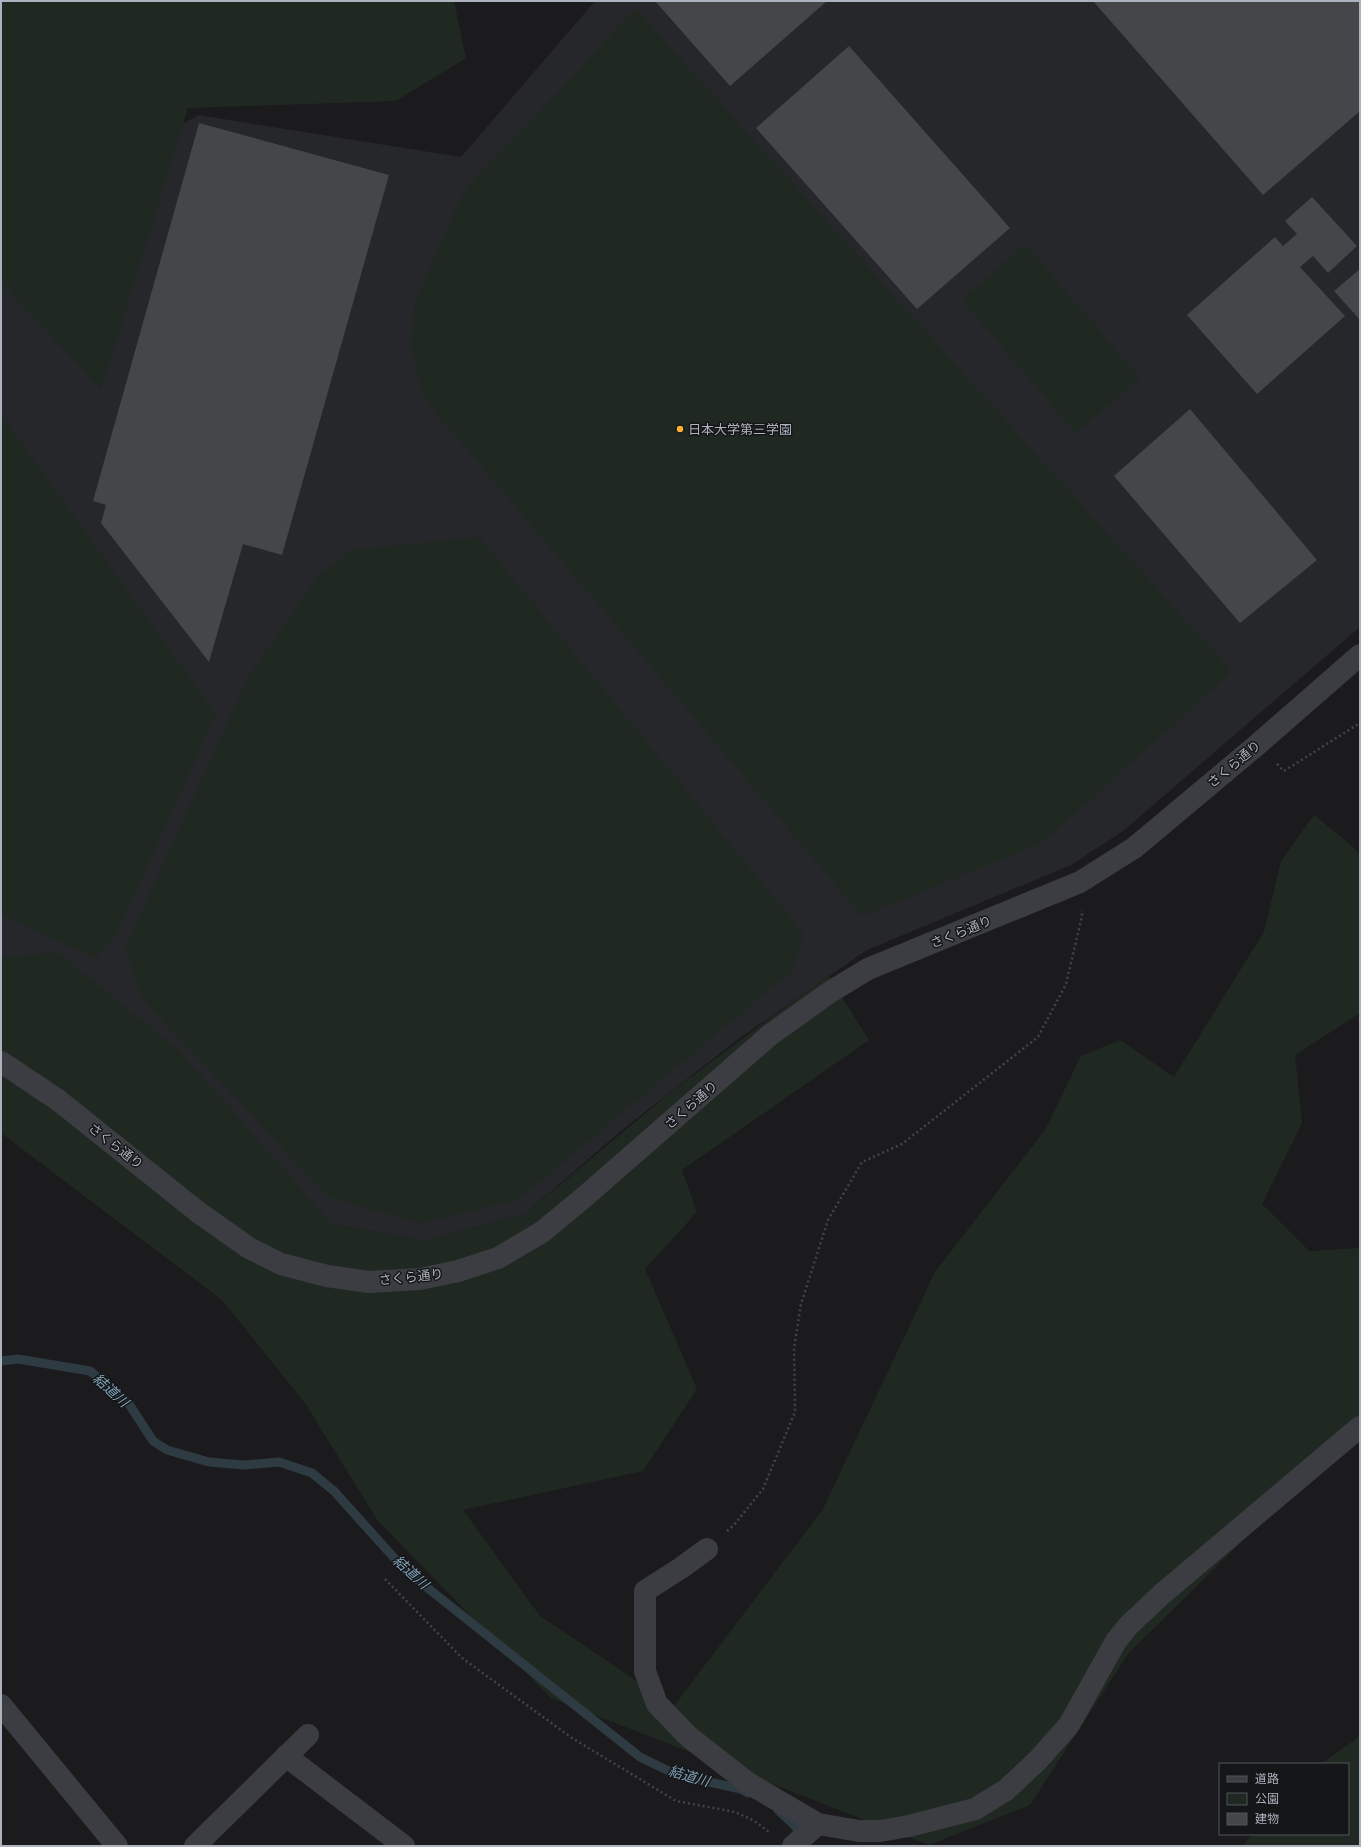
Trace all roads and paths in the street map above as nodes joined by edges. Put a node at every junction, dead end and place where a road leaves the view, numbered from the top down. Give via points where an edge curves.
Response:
1 (1360, 655) edge
2 (1360, 723) edge
3 (1257, 745) junction
4 (1080, 882) junction
5 (1, 1062) edge
6 (1360, 1427) edge
7 (707, 1549) joint
8 (385, 1579) dead end
9 (1, 1705) edge
10 (308, 1735) dead end
11 (286, 1756) junction
12 (814, 1827) junction
13 (772, 1835) dead end
14 (117, 1846) edge
15 (195, 1846) edge
16 (404, 1846) edge
17 (793, 1846) edge

1 - 3 street, さくら通り
2 - 3 path via 1284,771
3 - 4 street, さくら通り via 1134,848
4 - 5 street, さくら通り via 868,969 830,992 770,1035 542,1232 498,1258 458,1271 420,1279 369,1282 327,1276 281,1264 249,1248 198,1212 58,1100
4 - 7 path via 1082,916 1066,984 1038,1037 902,1144 862,1162 828,1220 801,1304 794,1348 795,1412 763,1489 734,1525
6 - 12 street via 1162,1594 1129,1625 1116,1641 1069,1725 1038,1760 1006,1790 975,1809 909,1826 859,1831
7 - 12 street via 645,1591 645,1671 657,1704 689,1737 748,1782
8 - 13 path via 462,1658 572,1738 676,1801 735,1812 752,1820
9 - 14 street
10 - 11 street
11 - 15 street
11 - 16 street
12 - 17 street

